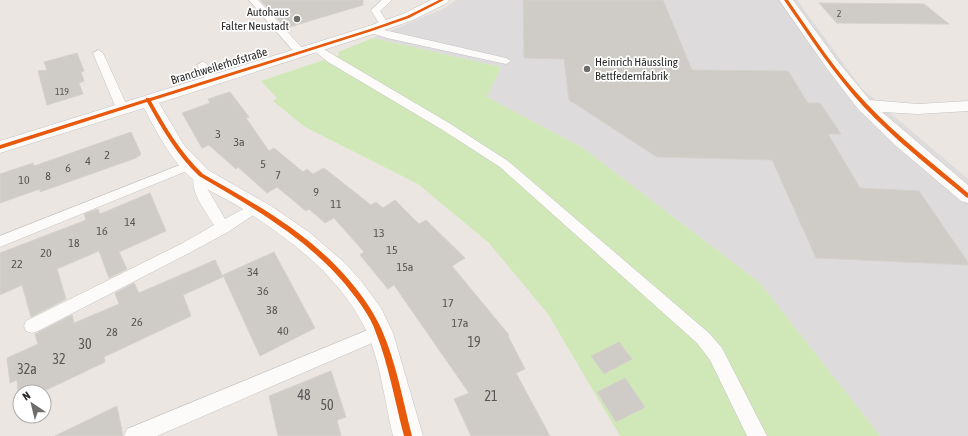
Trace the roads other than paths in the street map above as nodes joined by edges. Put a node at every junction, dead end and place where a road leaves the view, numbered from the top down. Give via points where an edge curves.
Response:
1 (253, 0) edge
2 (388, 0) edge
3 (442, 0) edge
4 (786, 0) edge
5 (378, 28) junction
6 (308, 49) junction
7 (98, 53) dead end
8 (506, 61) dead end
9 (202, 65) dead end
10 (212, 79) junction
11 (148, 99) junction
12 (864, 105) junction
13 (968, 106) edge
14 (122, 108) junction
15 (0, 147) edge
16 (195, 170) junction
17 (968, 196) edge
18 (256, 207) junction
19 (222, 228) junction
20 (1, 242) dead end
21 (32, 326) dead end
22 (380, 332) junction
23 (134, 436) edge
24 (408, 436) edge
25 (757, 436) edge

1 - 6 lane
2 - 5 lane via 375,10
3 - 5 street, Branchweilerhofstraße
4 - 12 street
5 - 6 street, Branchweilerhofstraße
5 - 8 lane via 387,36
6 - 10 street, Branchweilerhofstraße
6 - 25 lane via 332,60 445,126 504,164 703,338 716,354
7 - 14 lane
9 - 10 lane
10 - 11 street, Branchweilerhofstraße
11 - 14 street, Branchweilerhofstraße
11 - 16 street via 171,140
12 - 13 street via 918,109
12 - 17 street via 890,131
14 - 15 street, Branchweilerhofstraße
16 - 18 street
16 - 19 lane via 200,188
16 - 20 lane
18 - 19 lane
18 - 22 street via 293,230 337,269 362,301
19 - 21 lane
22 - 23 lane
22 - 24 street

